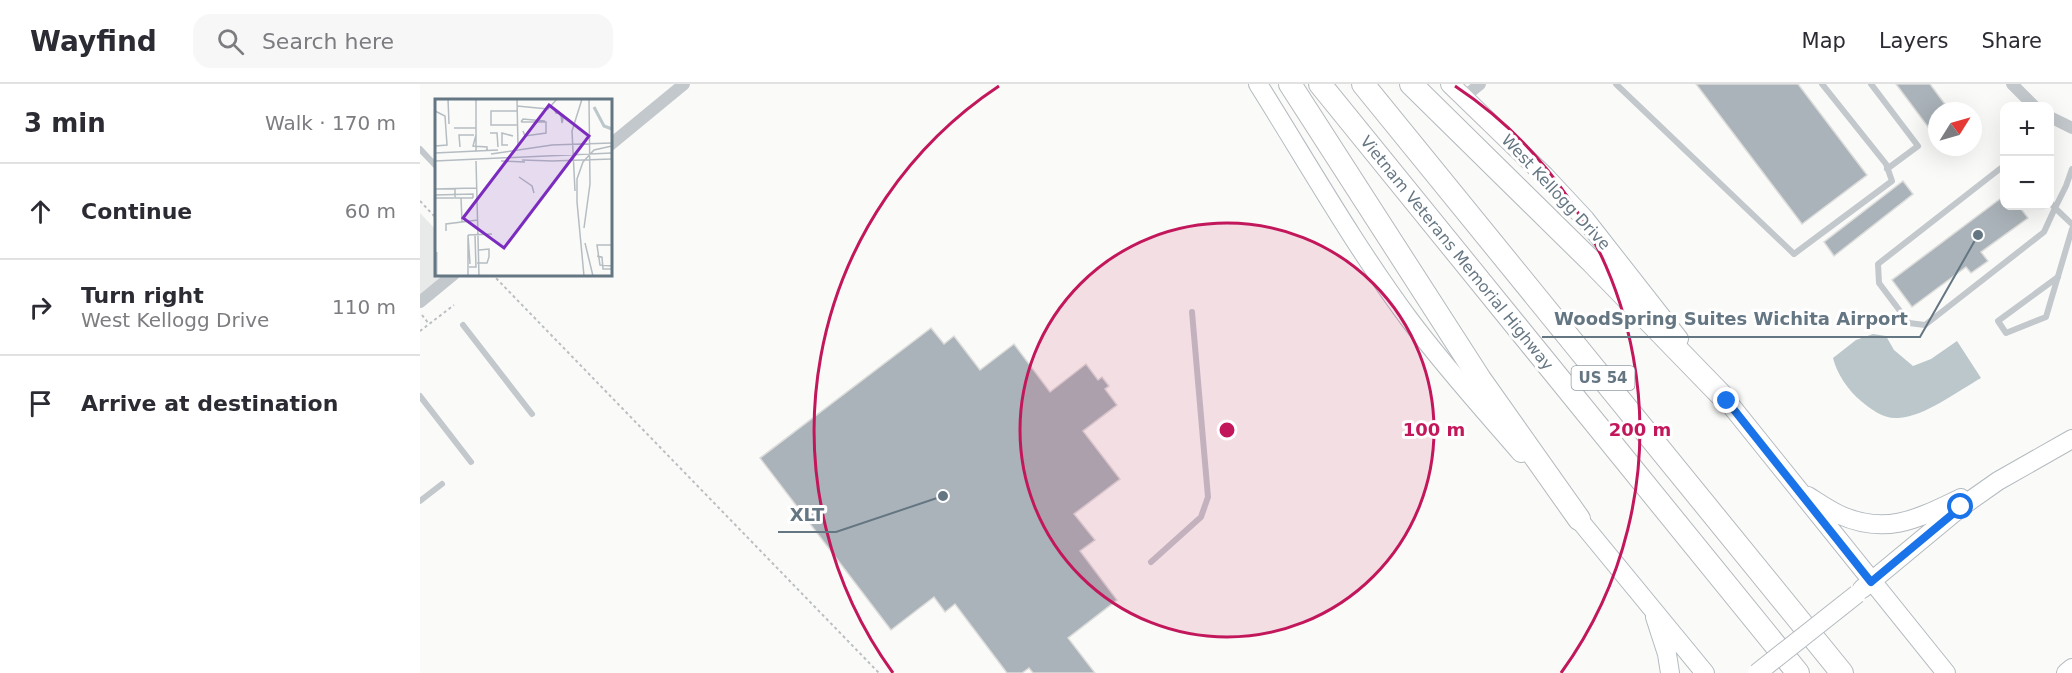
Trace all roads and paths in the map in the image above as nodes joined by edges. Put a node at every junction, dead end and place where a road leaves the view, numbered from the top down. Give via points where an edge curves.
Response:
1 (684, 84) edge
2 (1258, 84) edge
3 (1290, 84) edge
4 (1320, 84) edge
5 (1363, 84) edge
6 (1411, 84) edge
7 (1450, 84) edge
8 (1480, 84) edge
9 (1616, 84) edge
10 (1822, 84) edge
11 (1871, 84) edge
12 (2012, 84) edge
13 (1464, 97) junction
14 (2030, 102) edge
15 (2054, 119) edge
16 (2072, 128) edge
17 (612, 143) edge
18 (420, 148) edge
19 (435, 165) edge
20 (1887, 169) junction
21 (2000, 169) edge
22 (2072, 169) edge
23 (2071, 178) edge
24 (420, 201) edge
25 (2055, 208) junction
26 (435, 217) edge
27 (2072, 224) edge
28 (2072, 229) edge
29 (452, 276) edge
30 (494, 276) edge
31 (2058, 277) junction
32 (420, 302) edge
33 (454, 304) dead end
34 (1192, 312) dead end
35 (420, 313) edge
36 (429, 324) junction
37 (462, 326) dead end
38 (420, 331) edge
39 (420, 396) edge
40 (1727, 401) junction
41 (532, 414) dead end
42 (2072, 439) edge
43 (471, 462) dead end
44 (1998, 481) junction
45 (442, 484) dead end
46 (1798, 491) junction
47 (420, 501) edge
48 (1579, 519) junction
49 (1151, 562) dead end
50 (1871, 582) junction
51 (1651, 607) junction
52 (2072, 668) edge
53 (879, 673) edge
54 (1670, 673) edge
55 (1705, 673) edge
56 (1757, 673) edge
57 (1798, 673) edge
58 (1842, 673) edge
59 (1946, 673) edge
60 (2066, 673) edge

1 - 17 street
2 - 48 main road via 1409,319
3 - 48 highway via 1480,379
4 - 57 highway, Vietnam Veterans Memorial Highway / US 54
5 - 58 highway, Vietnam Veterans Memorial Highway / US 54
6 - 40 highway
7 - 13 main road, West Kellogg Drive
8 - 13 street
9 - 20 lane via 1794,254 1892,181
10 - 20 lane
11 - 20 lane via 1918,146
12 - 14 street
13 - 40 main road, West Kellogg Drive via 1585,219
15 - 16 street
18 - 19 lane
21 - 25 lane via 1878,264 1880,283 1909,323 1925,325 2044,232
22 - 23 lane
23 - 25 lane
24 - 26 path
25 - 27 lane
28 - 31 lane
29 - 32 street
30 - 53 path
31 - 31 lane via 1998,321 2006,333 2046,317
33 - 36 path
34 - 49 lane via 1208,497 1201,517
35 - 36 path
36 - 38 path
37 - 41 lane
39 - 43 lane
40 - 46 main road, West Kellogg Drive
42 - 44 main road
44 - 46 main road via 1917,519 1897,524 1874,525 1849,518
44 - 50 main road
45 - 47 lane
46 - 50 main road, West Kellogg Drive
48 - 51 main road
50 - 56 main road, bridge
50 - 59 main road, West Kellogg Drive
51 - 54 main road
51 - 55 main road
52 - 60 main road

